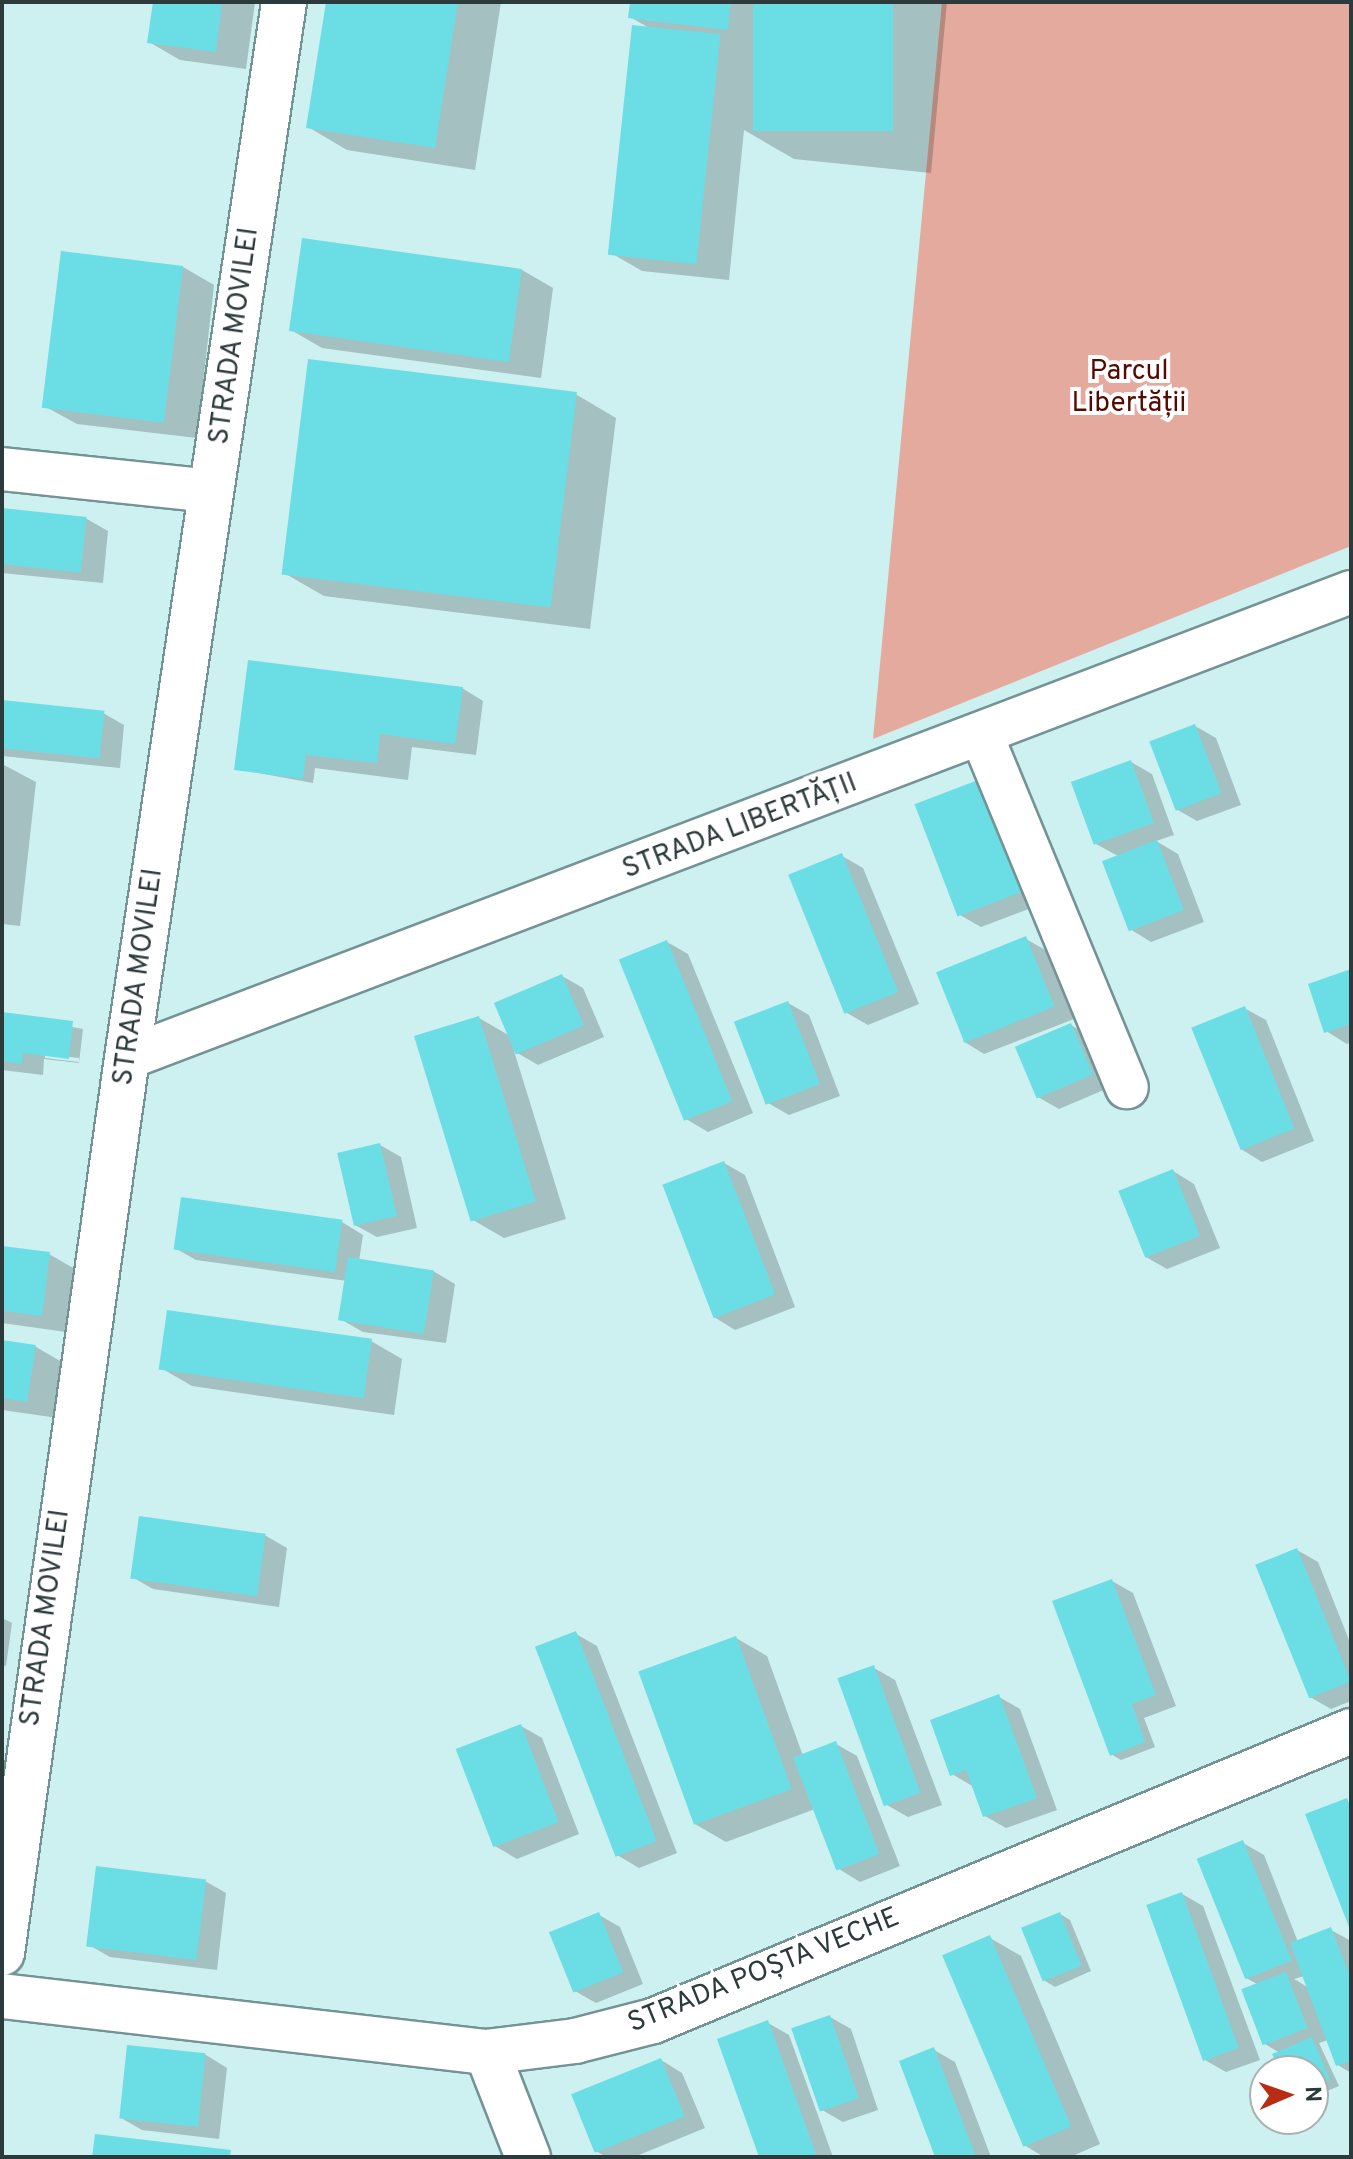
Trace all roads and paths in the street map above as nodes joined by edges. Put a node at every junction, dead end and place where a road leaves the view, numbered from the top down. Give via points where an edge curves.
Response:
1 (284, 2) edge
2 (2, 469) edge
3 (212, 491) junction
4 (1351, 592) edge
5 (982, 736) junction
6 (127, 1058) junction
7 (1127, 1087) dead end
8 (1351, 1731) edge
9 (2, 1953) edge
10 (2, 1996) edge
11 (487, 2052) junction
12 (528, 2157) edge

1 - 3 street, STRADA MOVILEI
2 - 3 street
3 - 6 street, STRADA MOVILEI
4 - 5 street, STRADA LIBERTĂȚII
5 - 6 street, STRADA LIBERTĂȚII
5 - 7 street
6 - 9 street, STRADA MOVILEI
8 - 11 street, STRADA POȘTA VECHE via 653,2021 575,2041
10 - 11 street, STRADA POȘTA VECHE
11 - 12 street

